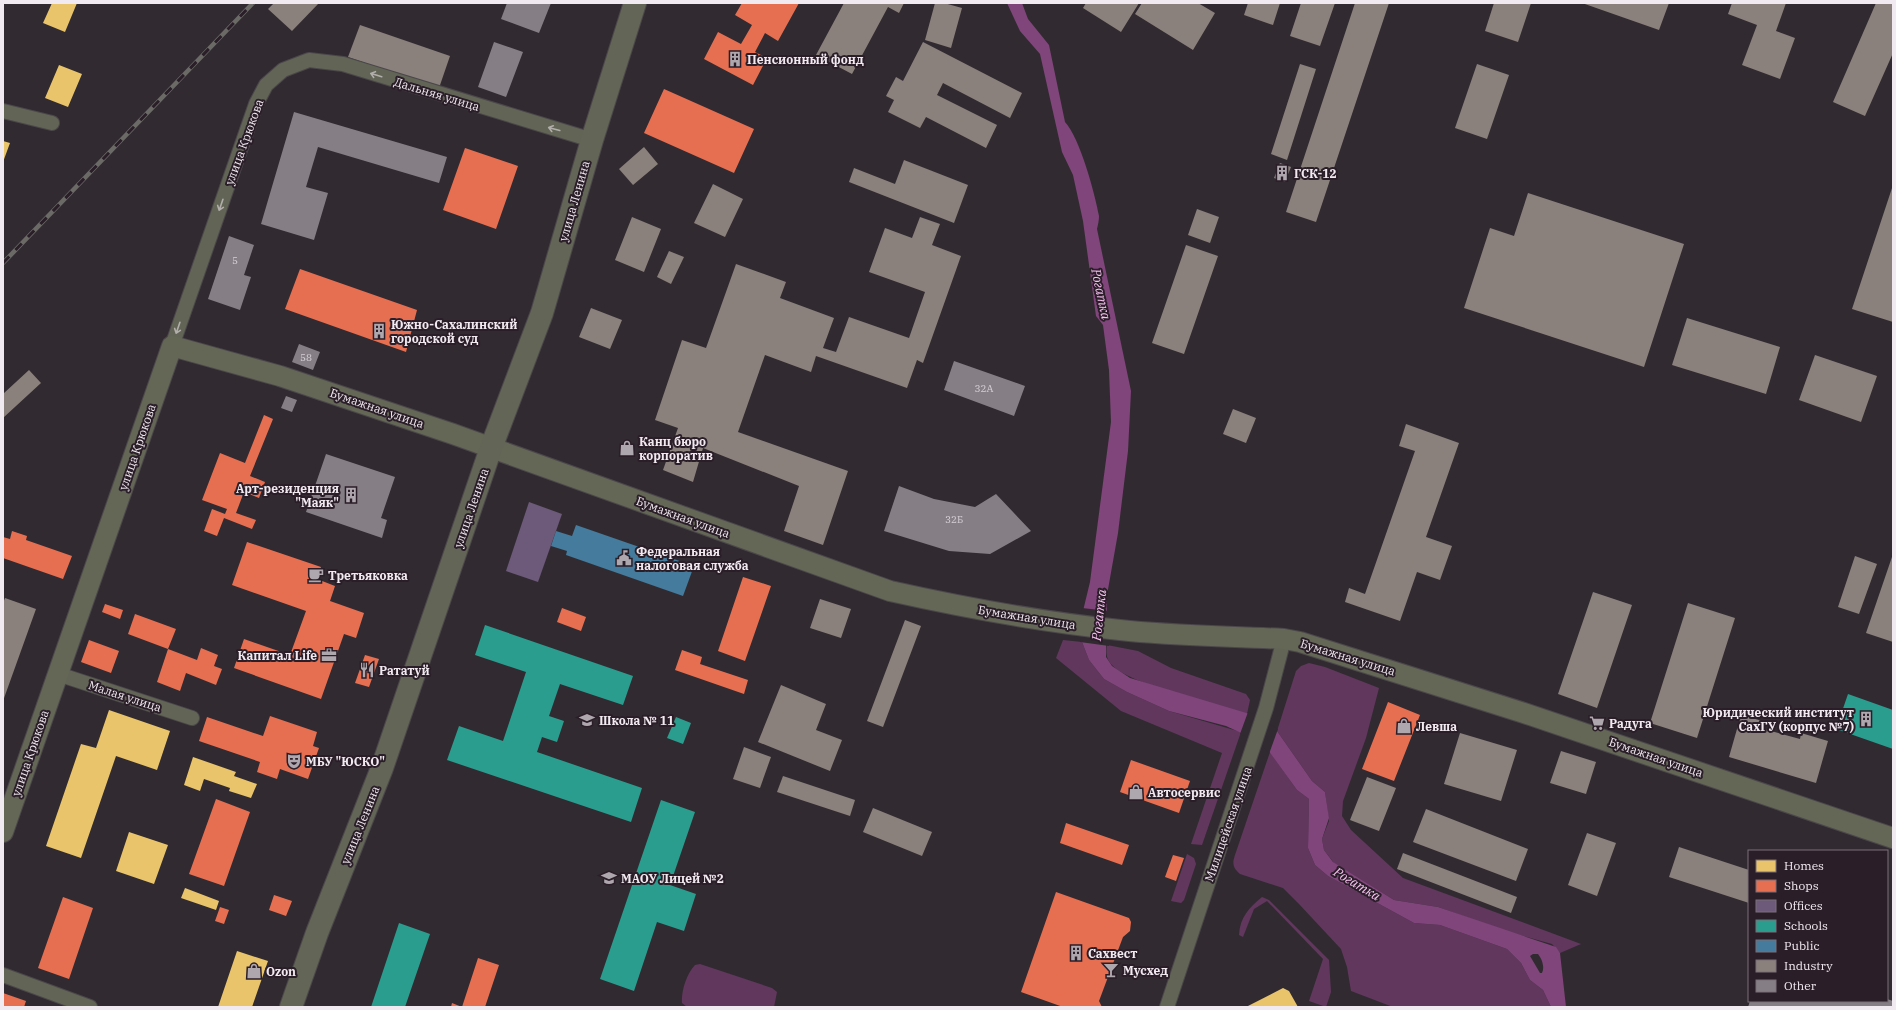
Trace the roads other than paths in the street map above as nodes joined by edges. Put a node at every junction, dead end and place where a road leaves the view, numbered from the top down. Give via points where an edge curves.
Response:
1 (635, 3) edge
2 (282, 70) joint
3 (3, 111) edge
4 (52, 123) dead end
5 (592, 140) junction
6 (172, 346) junction
7 (491, 448) junction
8 (1284, 639) junction
9 (58, 674) junction
10 (192, 718) dead end
11 (3, 832) edge
12 (1893, 838) edge
13 (3, 975) edge
14 (90, 1007) edge
15 (291, 1007) edge
16 (1167, 1007) edge

1 - 5 main road, улица Ленина
5 -> 2 street, Дальняя улица via 342,64 309,60
2 -> 6 street, улица Крюкова via 266,85 256,104
3 - 4 street
5 - 7 main road, улица Ленина via 542,313
6 - 7 street, Бумажная улица via 280,376
6 - 9 street, улица Крюкова
7 - 8 street, Бумажная улица via 890,591 1064,623 1122,630
7 - 15 main road, улица Ленина via 382,768 317,933
8 - 12 street, Бумажная улица via 1509,708
8 - 16 street, Милицейская улица via 1251,757
9 - 10 street, Малая улица
9 - 11 street, улица Крюкова
13 - 14 street

